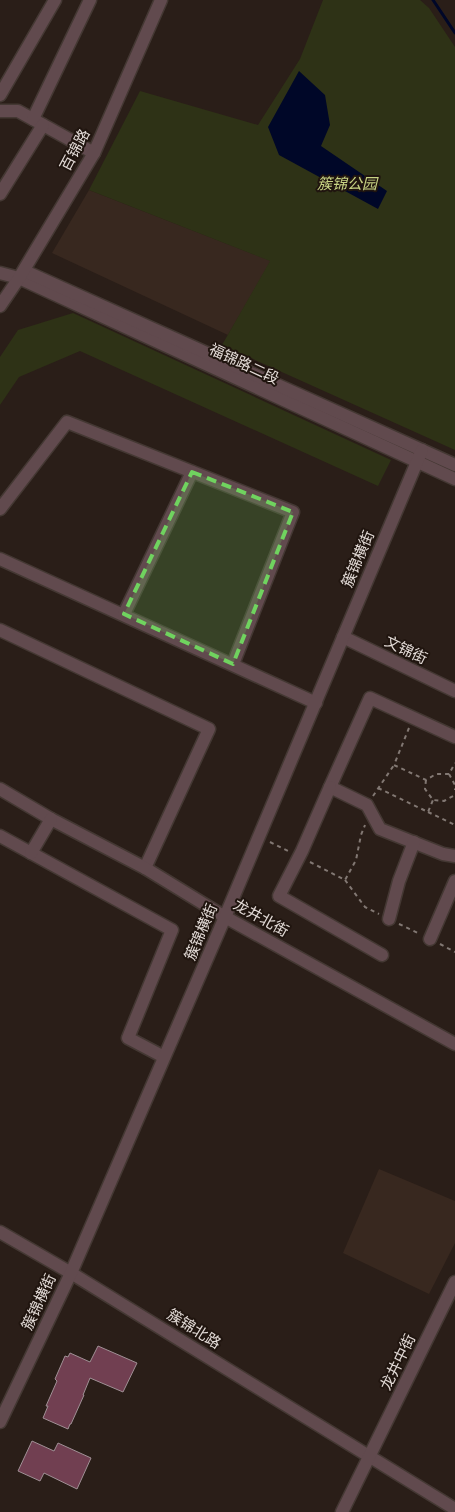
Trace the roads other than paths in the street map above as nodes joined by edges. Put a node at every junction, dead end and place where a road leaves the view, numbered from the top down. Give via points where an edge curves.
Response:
1 (55, 0) edge
2 (90, 0) edge
3 (161, 0) edge
4 (0, 96) edge
5 (0, 111) edge
6 (38, 122) junction
7 (94, 153) junction
8 (0, 194) edge
9 (0, 265) edge
10 (0, 273) edge
11 (21, 274) junction
12 (0, 306) edge
13 (420, 456) junction
14 (455, 465) edge
15 (192, 472) junction
16 (455, 479) edge
17 (0, 509) edge
18 (0, 559) edge
19 (124, 614) junction
20 (0, 630) edge
21 (343, 637) junction
22 (233, 664) junction
23 (455, 691) edge
24 (316, 702) junction
25 (455, 737) edge
26 (330, 787) junction
27 (0, 789) edge
28 (51, 818) junction
29 (0, 836) edge
30 (414, 842) junction
31 (31, 853) junction
32 (455, 856) edge
33 (145, 868) junction
34 (455, 880) edge
35 (225, 917) junction
36 (389, 919) road end
37 (430, 939) road end
38 (382, 955) dead end
39 (455, 1044) edge
40 (164, 1057) junction
41 (0, 1232) edge
42 (71, 1272) junction
43 (455, 1282) edge
44 (0, 1422) edge
45 (370, 1456) junction
46 (455, 1509) edge
47 (342, 1512) edge

1 - 4 street
2 - 6 street
3 - 7 street, 百锦路
5 - 6 street via 18,111
6 - 7 street
6 - 8 street
7 - 11 street, 百锦路
9 - 11 street
10 - 11 street
11 - 12 street, 百锦路
11 - 13 street, 福锦路二段
13 - 14 street, 福锦路二段
13 - 16 street, 福锦路二段
13 - 21 street, 簇锦横街
15 - 17 street via 67,422
15 - 19 street
15 - 22 street via 293,512
18 - 19 street
19 - 22 street
20 - 33 street via 209,729
21 - 23 street, 文锦街
21 - 24 street, 簇锦横街
22 - 24 street
24 - 35 street, 簇锦横街
25 - 26 street via 370,698
26 - 30 street via 369,808 380,829
26 - 38 street via 279,896
27 - 28 street, 龙井北街
28 - 31 street
28 - 33 street, 龙井北街
29 - 31 street
30 - 32 street
30 - 36 street
31 - 40 street via 172,930 128,1038
33 - 35 street, 龙井北街
34 - 37 street
35 - 39 street, 龙井北街
35 - 40 street, 簇锦横街
40 - 42 street, 簇锦横街
41 - 42 street, 簇锦北路
42 - 44 street, 簇锦横街
42 - 45 street, 簇锦北路
43 - 45 street, 龙井中街
45 - 46 street, 簇锦北路
45 - 47 street, 龙井中街

